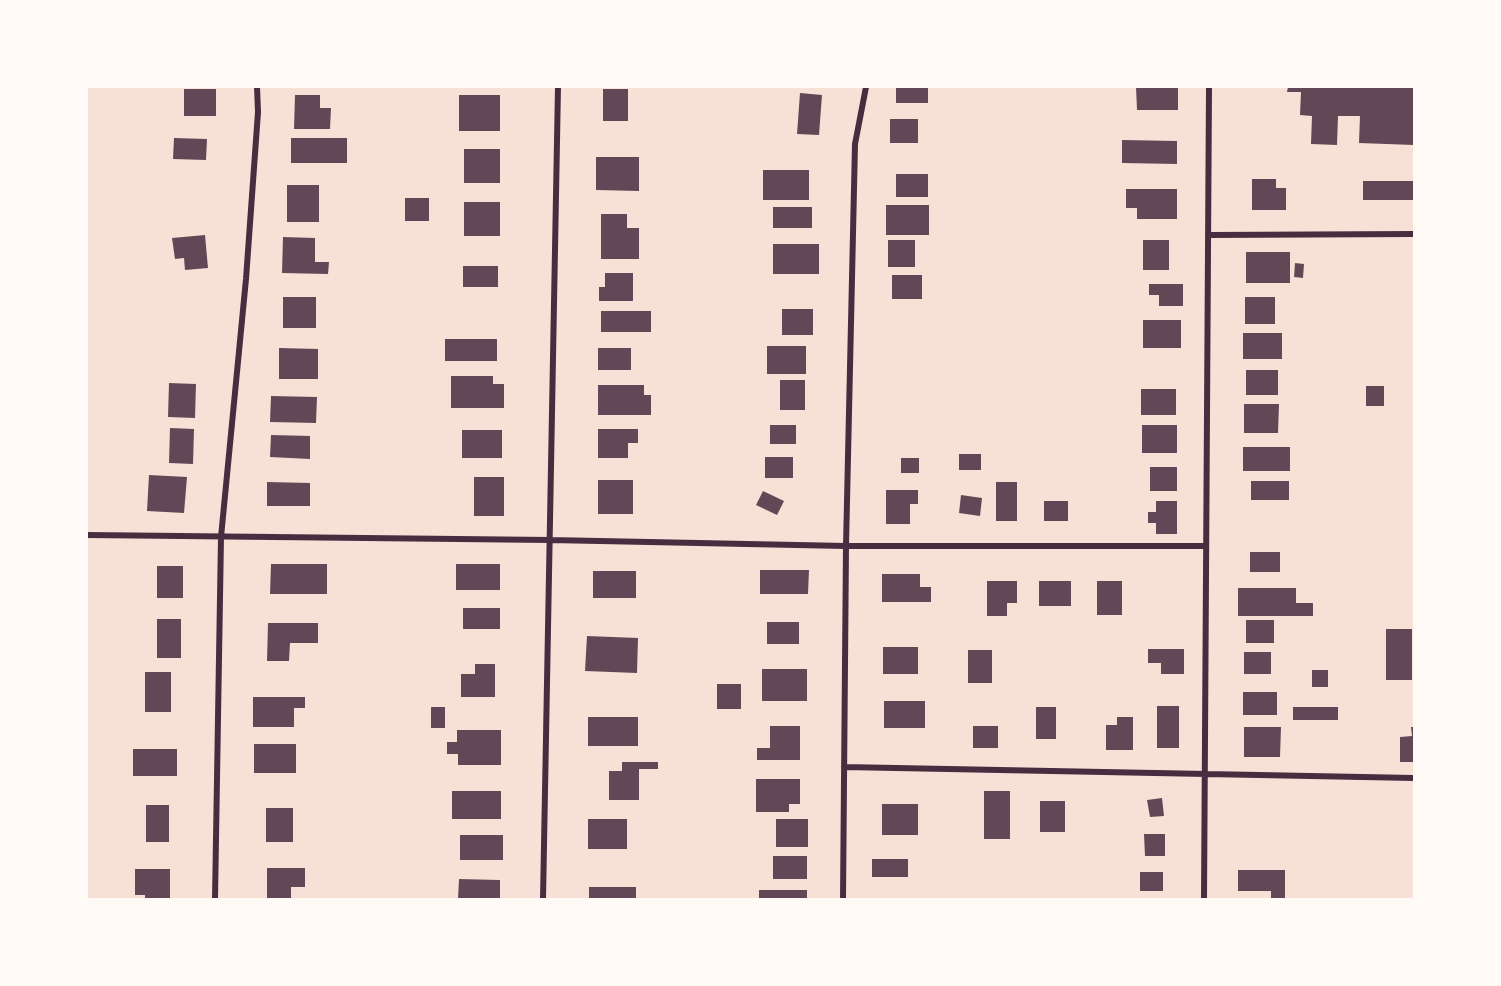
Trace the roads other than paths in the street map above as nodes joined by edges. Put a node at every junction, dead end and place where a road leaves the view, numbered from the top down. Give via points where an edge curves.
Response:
1 (257, 87) edge
2 (558, 87) edge
3 (866, 87) edge
4 (1209, 87) edge
5 (1414, 234) edge
6 (1208, 235) junction
7 (87, 536) edge
8 (221, 537) junction
9 (550, 540) junction
10 (846, 546) junction
11 (1206, 546) junction
12 (844, 766) junction
13 (1205, 774) junction
14 (1414, 778) edge
15 (215, 899) edge
16 (543, 899) edge
17 (843, 899) edge
18 (1204, 899) edge

1 - 8 street via 246,279
2 - 9 street
3 - 10 street via 855,144
4 - 6 street
5 - 6 street
6 - 11 street
7 - 8 street
8 - 9 street
8 - 15 street
9 - 10 street
9 - 16 street
10 - 11 street
10 - 12 street
11 - 13 street
12 - 13 street
12 - 17 street
13 - 14 street
13 - 18 street

